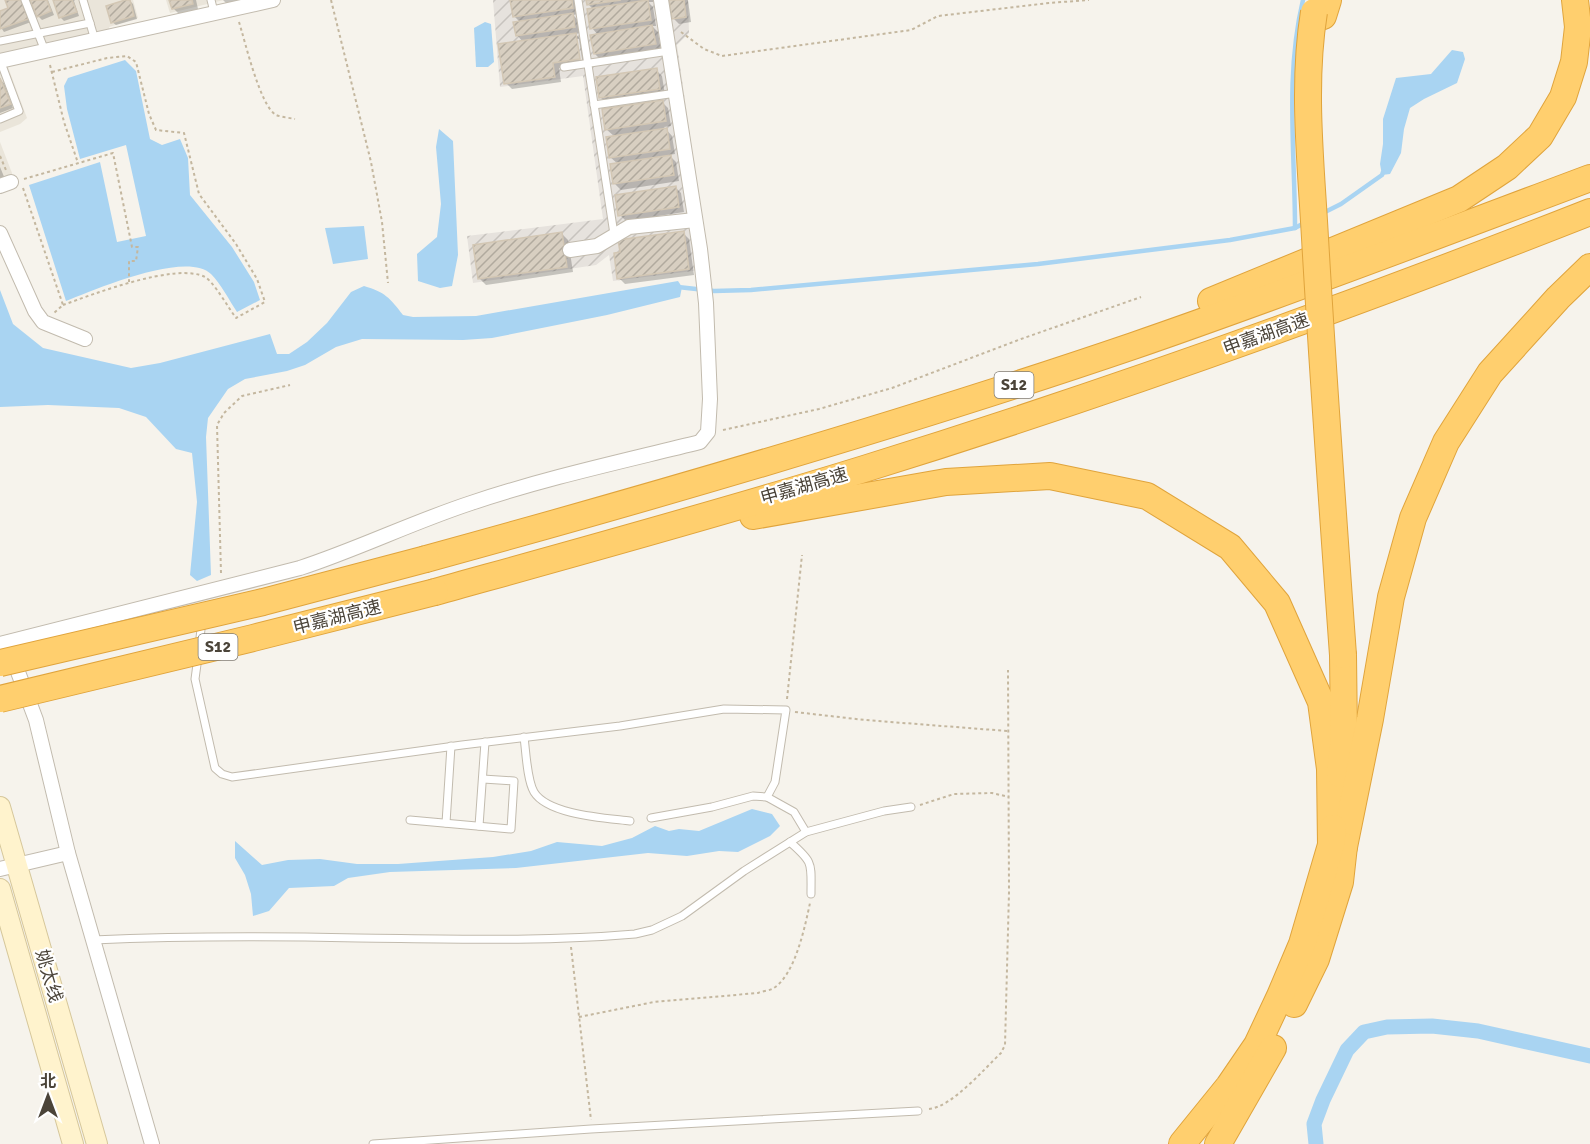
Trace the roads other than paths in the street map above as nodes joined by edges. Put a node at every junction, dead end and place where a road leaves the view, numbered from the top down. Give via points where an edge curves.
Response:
1 (25, 0) edge
2 (83, 0) edge
3 (273, 0) edge
4 (578, 0) edge
5 (661, 0) edge
6 (1575, 0) edge
7 (213, 6) edge
8 (1321, 7) edge
9 (90, 23) junction
10 (38, 33) junction
11 (95, 40) junction
12 (0, 41) edge
13 (45, 51) junction
14 (669, 51) junction
15 (0, 60) edge
16 (588, 64) junction
17 (564, 68) dead end
18 (676, 93) junction
19 (594, 105) junction
20 (0, 119) edge
21 (1590, 178) edge
22 (1590, 212) edge
23 (696, 220) junction
24 (0, 233) edge
25 (614, 234) junction
26 (570, 250) dead end
27 (1590, 267) edge
28 (85, 339) dead end
29 (989, 394) junction
30 (629, 538) junction
31 (206, 592) junction
32 (2, 646) edge
33 (0, 699) edge
34 (524, 737) junction
35 (485, 742) junction
36 (451, 746) junction
37 (483, 779) junction
38 (767, 797) junction
39 (0, 807) edge
40 (911, 807) road end
41 (651, 818) dead end
42 (410, 820) dead end
43 (630, 821) dead end
44 (446, 823) junction
45 (479, 826) junction
46 (806, 832) junction
47 (790, 842) junction
48 (1338, 846) junction
49 (69, 854) junction
50 (8, 867) edge
51 (0, 889) edge
52 (811, 894) road end
53 (93, 940) junction
54 (918, 1111) road end
55 (73, 1144) edge
56 (100, 1144) edge
57 (152, 1144) edge
58 (373, 1144) edge
59 (378, 1144) edge
60 (1182, 1144) edge
61 (1218, 1144) edge

1 - 10 lane
2 - 9 lane
3 - 7 street via 235,8
4 - 16 lane
5 - 14 street
6 - 29 highway via 1578,27 1574,62 1563,97 1540,136 1507,167 1459,199
7 - 11 street
8 - 48 highway via 1319,108 1348,654 1355,704
9 - 10 lane
9 - 11 lane
10 - 12 lane
10 - 13 lane
11 - 13 street
13 - 15 street
14 - 16 lane
14 - 18 street
15 - 20 lane via 19,111
16 - 17 lane
16 - 19 lane
18 - 19 lane
18 - 23 street
19 - 25 lane
21 - 29 highway, 申嘉湖高速 / S12 via 1250,304
22 - 30 highway, 申嘉湖高速 / S12 via 1240,344 865,468
23 - 25 street via 629,227
23 - 31 street via 706,303 710,399 708,432 700,442 473,502 345,553
24 - 28 street via 43,322
25 - 26 street via 597,246
27 - 48 highway via 1490,373 1446,442 1413,518 1391,597 1370,719
29 - 32 highway, 申嘉湖高速 / S12, bridge via 620,506 263,603
30 - 33 highway, 申嘉湖高速 / S12, bridge via 435,592
30 - 48 highway via 946,482 1050,476 1147,496 1230,547 1277,603 1321,702
31 - 32 street
31 - 36 lane via 195,679 215,768 222,774 232,777
32 - 49 street via 36,720
34 - 35 lane
34 - 38 lane via 689,717 724,709 786,710 775,782
34 - 43 lane via 533,791 541,801 582,816
35 - 36 lane
35 - 37 lane
36 - 44 lane
37 - 45 lane
37 - 45 lane via 514,782 511,829
38 - 41 lane via 753,796
38 - 46 lane via 794,812
39 - 50 main road, 姚太线
40 - 46 lane
42 - 44 lane
44 - 45 lane
46 - 47 lane
47 - 52 lane via 811,864
47 - 53 lane via 682,916 652,930 617,936 454,941 177,936
48 - 60 highway via 1302,944 1257,1045
48 - 61 highway via 1340,882 1316,958 1283,1029
49 - 50 street
49 - 53 street
50 - 56 main road, 姚太线
51 - 55 main road, 姚太线
53 - 57 street
54 - 59 lane
58 - 59 lane

